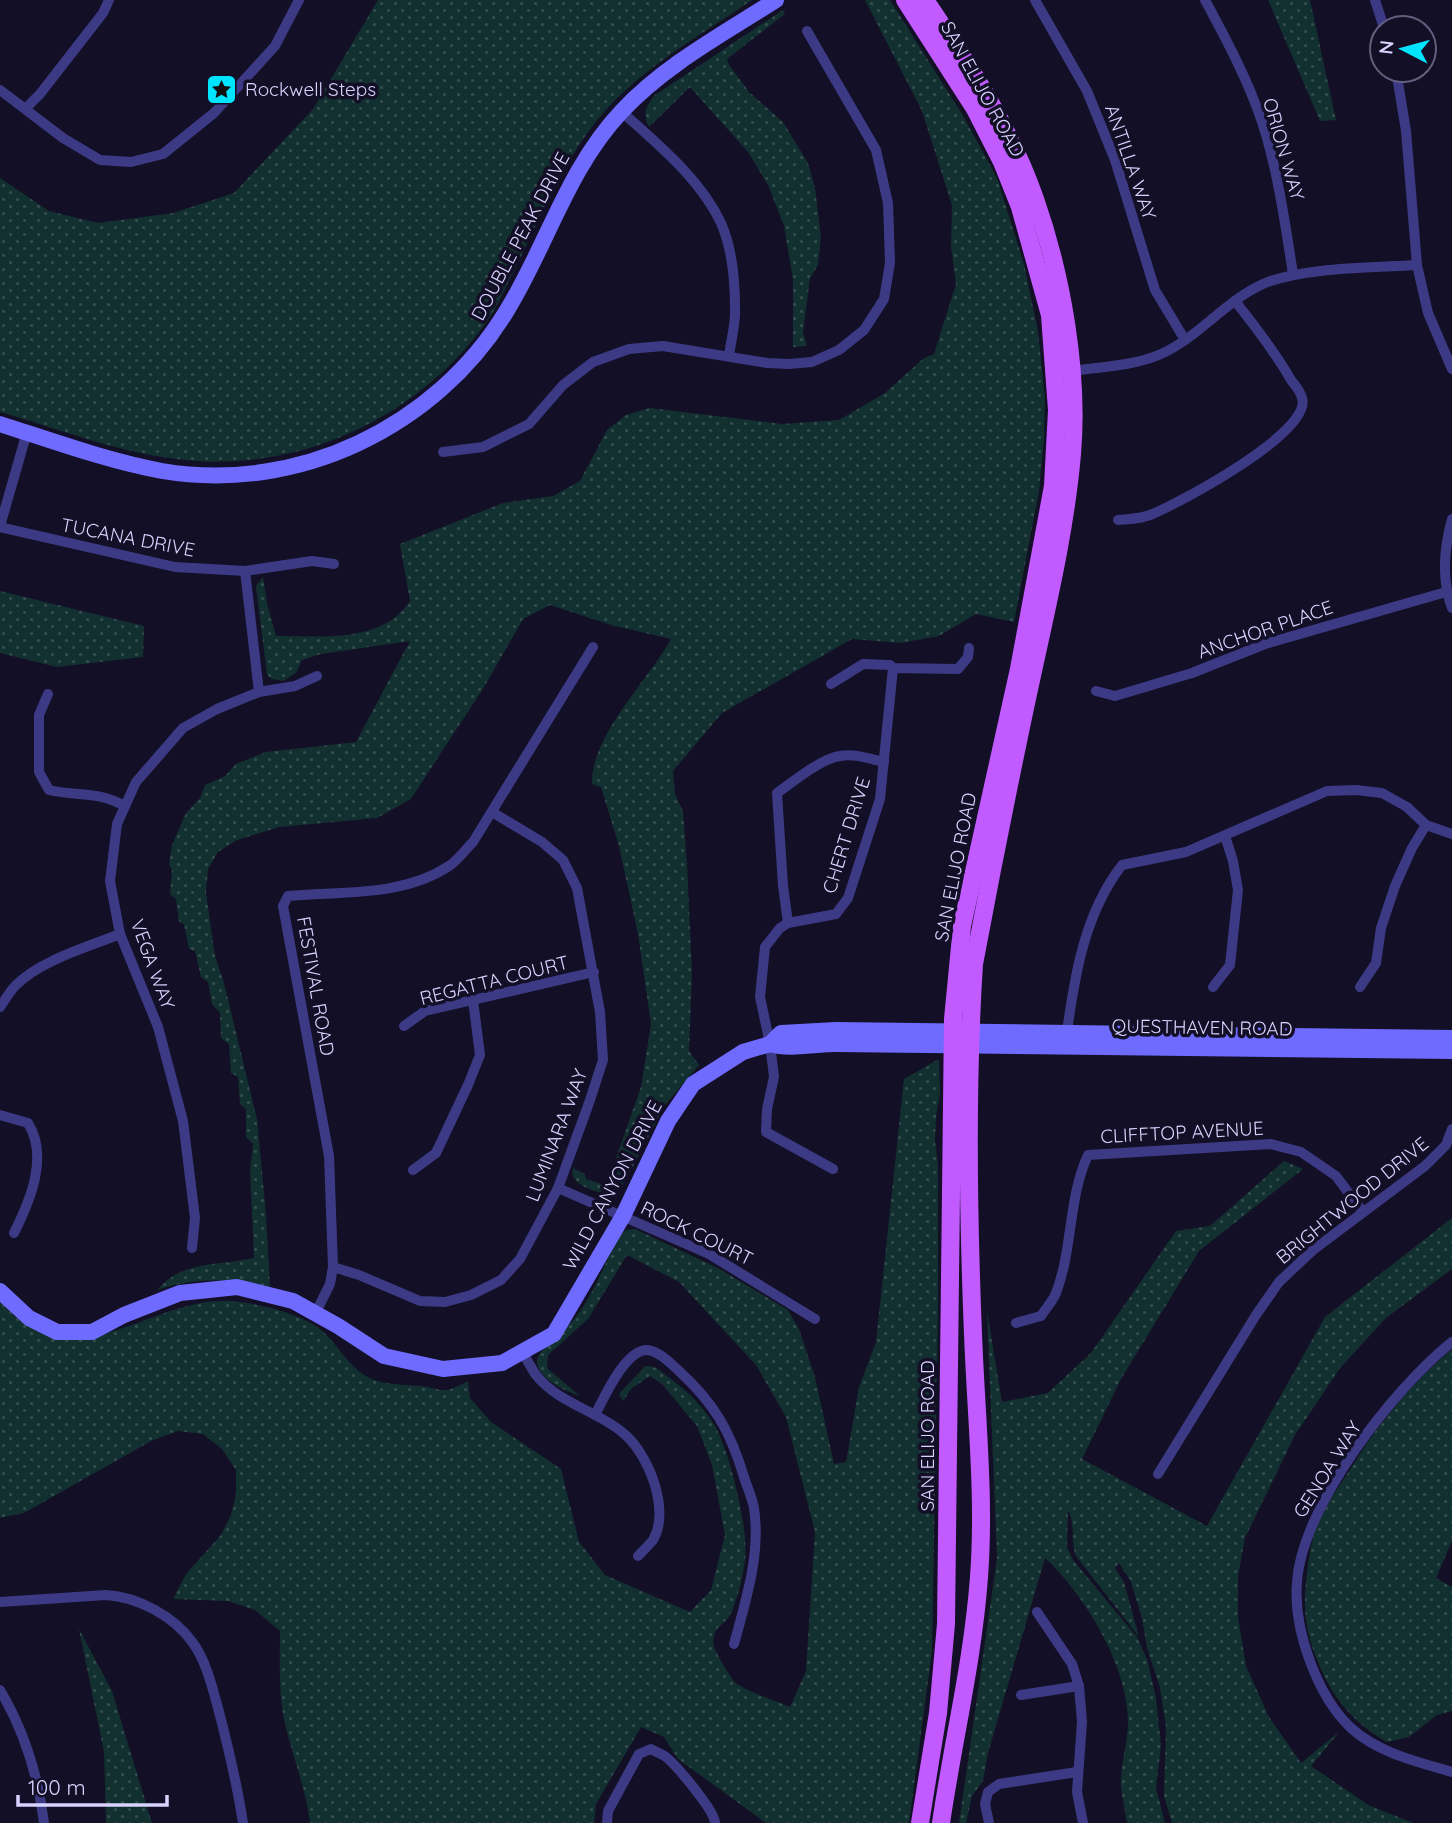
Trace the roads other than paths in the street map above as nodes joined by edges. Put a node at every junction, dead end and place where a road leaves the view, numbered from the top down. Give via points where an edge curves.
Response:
1 (109, 0) edge
2 (299, 0) edge
3 (776, 0) edge
4 (905, 0) edge
5 (925, 0) edge
6 (1035, 0) edge
7 (1205, 0) edge
8 (807, 31) dead end
9 (1398, 84) edge
10 (0, 90) edge
11 (26, 108) junction
12 (621, 111) junction
13 (1417, 265) junction
14 (1293, 274) junction
15 (1235, 300) junction
16 (1185, 340) junction
17 (729, 356) junction
18 (1452, 369) edge
19 (1071, 371) junction
20 (0, 424) edge
21 (27, 432) junction
22 (443, 452) dead end
23 (1452, 519) edge
24 (1118, 520) dead end
25 (0, 527) edge
26 (334, 564) dead end
27 (245, 571) junction
28 (1446, 592) junction
29 (1452, 608) edge
30 (593, 647) dead end
31 (970, 648) dead end
32 (893, 668) junction
33 (317, 676) dead end
34 (831, 684) dead end
35 (1096, 691) dead end
36 (259, 692) junction
37 (48, 694) dead end
38 (884, 762) junction
39 (125, 806) junction
40 (492, 812) junction
41 (1426, 825) junction
42 (1452, 834) edge
43 (1225, 836) junction
44 (788, 923) junction
45 (120, 934) junction
46 (594, 972) junction
47 (1213, 987) dead end
48 (1360, 987) dead end
49 (473, 1000) junction
50 (0, 1007) edge
51 (404, 1026) dead end
52 (1067, 1032) junction
53 (1452, 1038) edge
54 (961, 1039) junction
55 (770, 1044) junction
56 (1452, 1051) edge
57 (0, 1115) edge
58 (1452, 1129) edge
59 (833, 1169) dead end
60 (413, 1170) dead end
61 (558, 1188) junction
62 (1363, 1212) junction
63 (623, 1216) junction
64 (14, 1233) dead end
65 (192, 1248) dead end
66 (333, 1267) junction
67 (0, 1292) edge
68 (315, 1314) junction
69 (815, 1320) dead end
70 (1016, 1323) dead end
71 (1452, 1342) edge
72 (522, 1352) junction
73 (596, 1415) junction
74 (1158, 1474) dead end
75 (638, 1556) dead end
76 (0, 1602) edge
77 (1037, 1612) dead end
78 (734, 1644) dead end
79 (1079, 1686) junction
80 (0, 1690) edge
81 (1021, 1695) dead end
82 (1077, 1772) junction
83 (1452, 1772) edge
84 (44, 1823) edge
85 (243, 1823) edge
86 (607, 1823) edge
87 (715, 1823) edge
88 (920, 1823) edge
89 (941, 1823) edge
90 (989, 1823) edge
91 (1083, 1823) edge

1 - 11 street
2 - 11 street via 275,46 214,113 163,154 131,162 100,160
3 - 12 street, DOUBLE PEAK DRIVE via 678,63
4 - 54 main road, SAN ELIJO ROAD via 975,109 1020,207 1050,315 1057,410 1053,486 962,926
5 - 19 main road, SAN ELIJO ROAD via 983,88 1034,197 1062,300
6 - 16 street, ANTILLA WAY via 1087,91 1115,160 1155,290
7 - 14 street, ORION WAY via 1261,121 1280,191
8 - 17 street via 876,150 888,203 890,263 884,299 864,330 839,350 812,362 766,363
9 - 13 street
10 - 11 street
12 - 17 street via 696,185 721,223 736,309
12 - 21 street, DOUBLE PEAK DRIVE via 579,169 516,296 490,336 446,386 394,425 338,452 297,465 213,475 147,467
13 - 14 street
13 - 18 street via 1428,313
14 - 15 street via 1262,284
15 - 16 street
15 - 24 street via 1282,364 1303,399 1303,411 1248,461 1147,517
16 - 19 street via 1140,360
17 - 22 street via 663,346 629,349 593,362 563,386 529,425 483,447
19 - 54 main road, SAN ELIJO ROAD via 1072,452 1062,531
20 - 21 street, DOUBLE PEAK DRIVE
21 - 25 street, TUCANA DRIVE
23 - 28 street via 1445,544
25 - 27 street, TUCANA DRIVE via 175,567
26 - 27 street, TUCANA DRIVE via 312,561
27 - 36 street
28 - 29 street
28 - 35 street, ANCHOR PLACE via 1265,645 1115,696
30 - 40 street
31 - 32 street via 958,669
32 - 34 street via 863,664
32 - 38 street, CHERT DRIVE
33 - 36 street, VEGA WAY via 295,686
36 - 39 street, VEGA WAY via 183,728 136,782
37 - 39 street via 39,715 39,772 49,790 91,793
38 - 44 street, CHERT DRIVE via 880,799 848,898 836,914
38 - 44 street via 838,756 777,793
39 - 45 street, VEGA WAY via 117,824 110,881
40 - 46 street, LUMINARA WAY via 563,860 577,888
40 - 66 street, FESTIVAL ROAD via 473,842 449,866 409,884 355,894 288,897 283,906 328,1156
41 - 42 street
41 - 43 street via 1382,793 1327,791
41 - 48 street via 1395,886 1381,928 1376,963
43 - 47 street via 1238,890 1230,965
43 - 52 street via 1186,852 1122,865 1111,879 1082,946
44 - 55 street via 765,947 760,997
45 - 50 street via 34,972 16,985
45 - 65 street, VEGA WAY via 158,1027 183,1121 195,1218
46 - 49 street, REGATTA COURT
46 - 61 street, LUMINARA WAY via 603,1060
49 - 51 street, REGATTA COURT via 425,1011
49 - 60 street via 480,1055 436,1153
52 - 53 street, QUESTHAVEN ROAD
52 - 54 street, QUESTHAVEN ROAD
54 - 55 street, WILD CANYON DRIVE via 803,1031 781,1033
54 - 56 street, QUESTHAVEN ROAD
54 - 88 main road, SAN ELIJO ROAD via 946,1624
54 - 89 main road, SAN ELIJO ROAD via 982,1499 969,1662
55 - 59 street via 774,1077 766,1132
55 - 63 street, WILD CANYON DRIVE via 743,1052 693,1084 668,1121
57 - 64 street via 28,1123 37,1155 33,1195
58 - 62 street, BRIGHTWOOD DRIVE via 1446,1145 1425,1166
61 - 63 street, ROCK COURT
61 - 66 street, LUMINARA WAY via 520,1259 501,1280 471,1295 420,1301
62 - 70 street, CLIFFTOP AVENUE via 1336,1176 1301,1152 1271,1144 1088,1155 1056,1294 1041,1316
62 - 74 street, BRIGHTWOOD DRIVE via 1279,1282
63 - 69 street, ROCK COURT via 709,1254
63 - 72 street, WILD CANYON DRIVE via 554,1334
66 - 68 street, FESTIVAL ROAD
67 - 68 street, WILD CANYON DRIVE via 29,1318 57,1332 92,1332 180,1293 237,1287 293,1301
68 - 72 street, WILD CANYON DRIVE via 384,1356 443,1369 502,1363
71 - 83 street, GENOA WAY via 1391,1402 1354,1453 1310,1528 1296,1583 1307,1654 1342,1717 1382,1748
72 - 73 street via 536,1376 559,1396
73 - 75 street via 624,1433 658,1492 660,1516 653,1539
73 - 78 street via 611,1383 633,1355 647,1350 664,1357 720,1416 754,1508 755,1555
76 - 85 street via 123,1596 171,1622 192,1642 208,1675
77 - 79 street via 1072,1664
79 - 81 street
79 - 82 street via 1082,1722
80 - 84 street via 18,1720 34,1769
82 - 90 street via 999,1784 988,1793 985,1804
82 - 91 street
86 - 87 street via 608,1811 639,1754 651,1749 666,1758 709,1807

